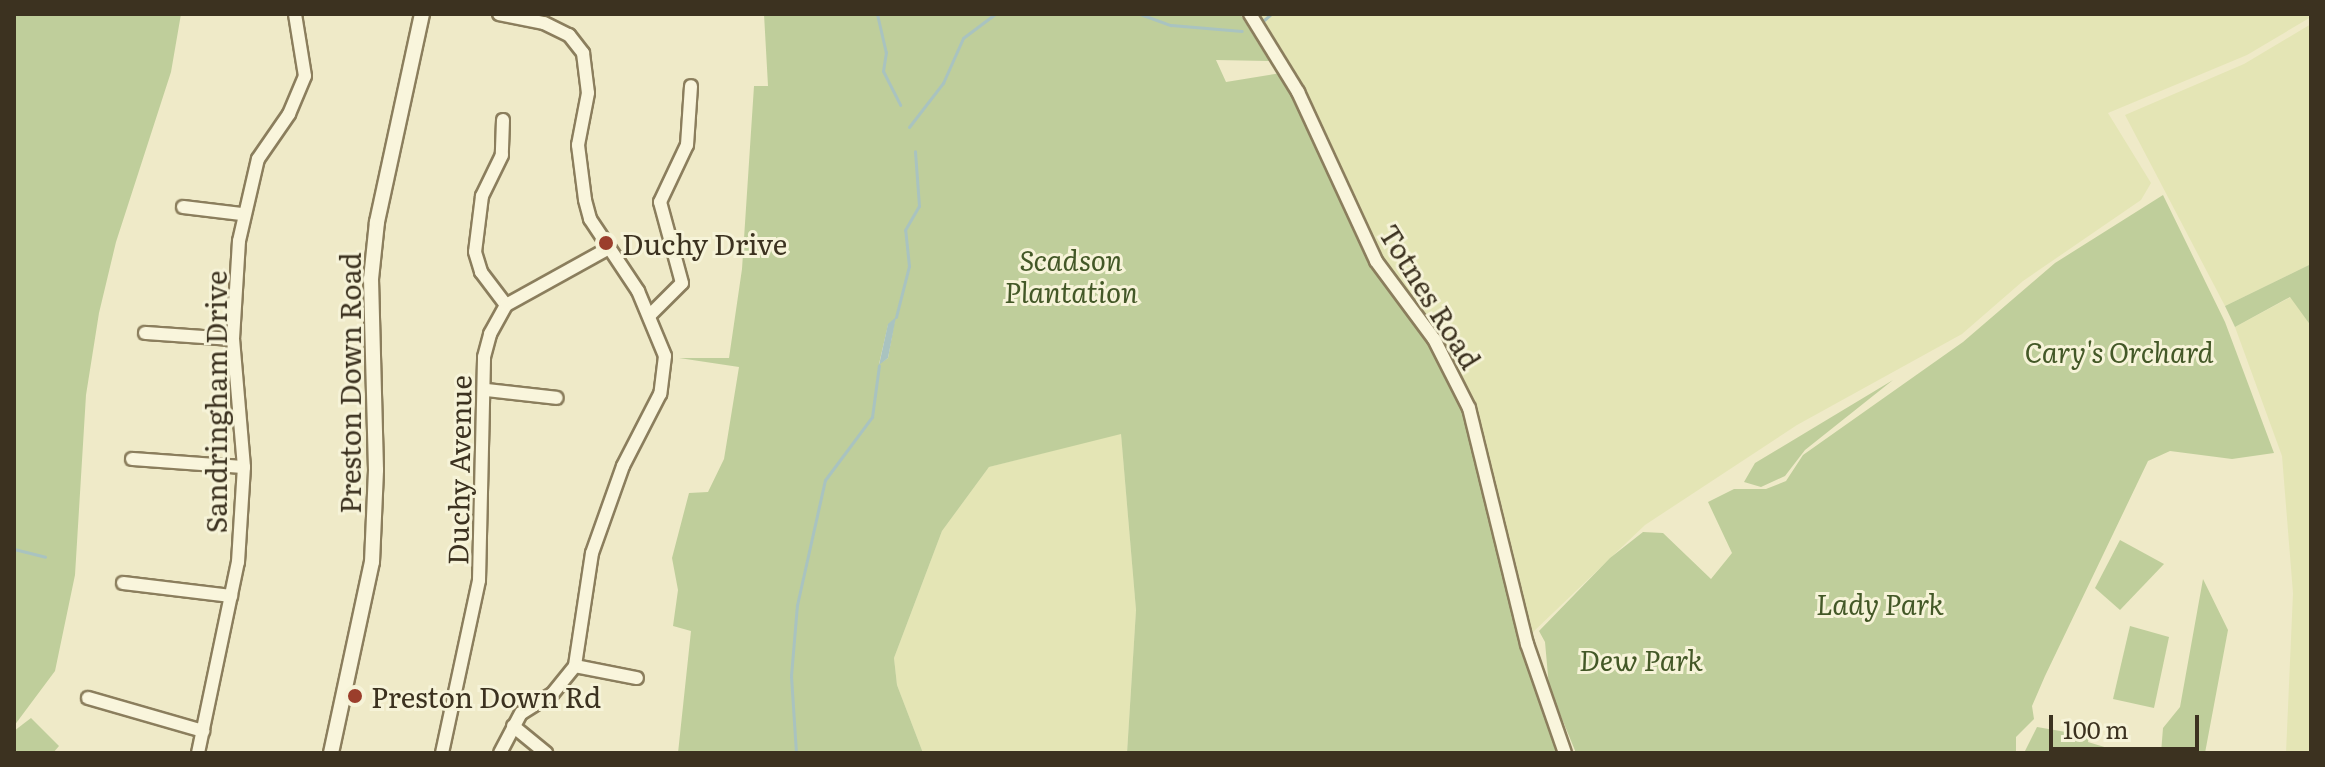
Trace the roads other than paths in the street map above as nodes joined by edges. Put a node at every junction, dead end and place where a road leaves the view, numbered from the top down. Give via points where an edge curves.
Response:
1 (295, 14) edge
2 (422, 14) edge
3 (499, 14) edge
4 (527, 16) edge
5 (1252, 17) edge
6 (691, 86) dead end
7 (503, 120) dead end
8 (183, 207) dead end
9 (242, 214) junction
10 (609, 248) junction
11 (506, 305) junction
12 (650, 315) junction
13 (145, 333) dead end
14 (233, 339) junction
15 (486, 390) junction
16 (557, 398) dead end
17 (132, 459) dead end
18 (244, 467) junction
19 (123, 583) dead end
20 (231, 596) junction
21 (575, 666) junction
22 (637, 678) dead end
23 (88, 698) dead end
24 (513, 726) junction
25 (203, 731) junction
26 (198, 753) edge
27 (331, 753) edge
28 (442, 753) edge
29 (500, 753) edge
30 (546, 753) edge
31 (1565, 753) edge

1 - 9 street, Sandringham Drive via 305,76 289,114 258,159
2 - 27 street, Preston Down Road via 377,222 371,279 376,470 372,562
3 - 4 street
4 - 10 street via 569,35 583,53 588,93 578,145 581,176 590,219
5 - 31 street, Totnes Road via 1298,92 1376,261 1434,339 1469,408 1527,644
6 - 12 street via 687,145 660,202 682,283
7 - 11 street via 502,155 482,196 475,252 481,272
8 - 9 street
9 - 14 street, Sandringham Drive
10 - 11 street
10 - 12 street
11 - 15 street, Duchy Avenue via 484,357
12 - 21 street via 662,340 665,376 601,522
13 - 14 street
14 - 18 street, Sandringham Drive
15 - 16 street
15 - 28 street, Duchy Avenue via 479,580
17 - 18 street
18 - 20 street, Sandringham Drive
19 - 20 street
20 - 25 street, Sandringham Drive
21 - 22 street
21 - 24 street via 552,694 521,713
23 - 25 street
24 - 29 street
24 - 30 street
25 - 26 street, Sandringham Drive

